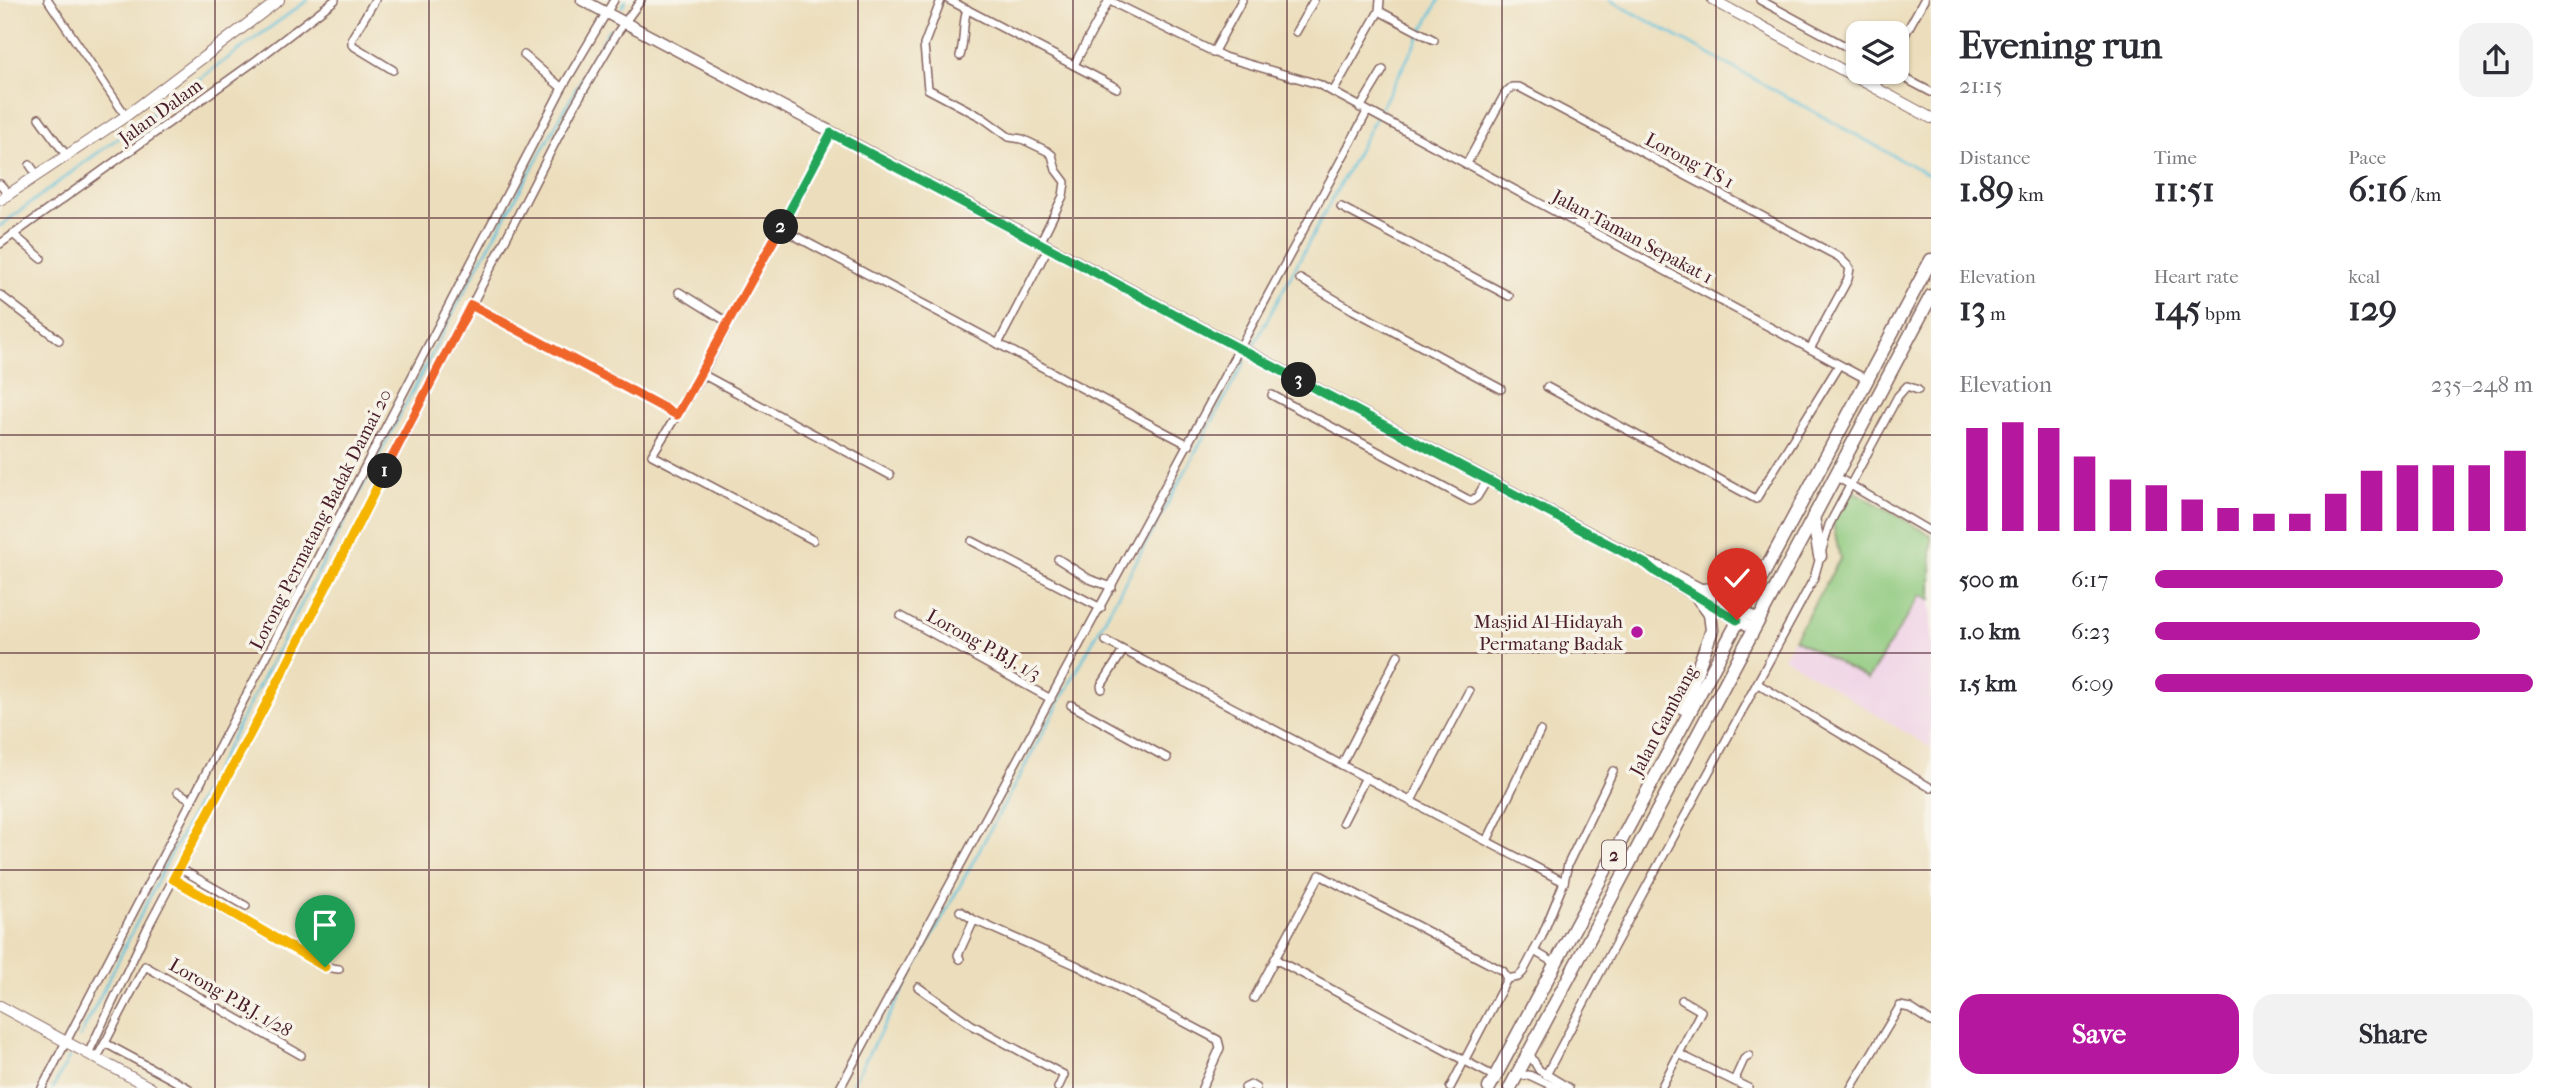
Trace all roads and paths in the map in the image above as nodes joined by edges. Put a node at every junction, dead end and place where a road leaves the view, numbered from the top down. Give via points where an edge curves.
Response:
1 (48, 0) edge
2 (279, 0) edge
3 (335, 0) edge
4 (375, 0) edge
5 (584, 0) edge
6 (614, 0) edge
7 (641, 0) edge
8 (941, 0) edge
9 (949, 0) edge
10 (1108, 0) edge
11 (1242, 0) edge
12 (1314, 0) edge
13 (1380, 0) edge
14 (1713, 0) edge
15 (1760, 0) edge
16 (1923, 2) edge
17 (1732, 4) edge
18 (1931, 8) edge
19 (967, 9) junction
20 (1379, 11) junction
21 (606, 13) junction
22 (624, 23) junction
23 (1909, 27) edge
24 (1296, 32) dead end
25 (1431, 38) dead end
26 (1846, 47) edge
27 (1213, 53) junction
28 (524, 55) dead end
29 (960, 56) dead end
30 (1074, 65) junction
31 (393, 70) dead end
32 (1383, 70) dead end
33 (1909, 80) edge
34 (1877, 84) edge
35 (562, 88) junction
36 (1117, 88) dead end
37 (1875, 88) junction
38 (1333, 92) junction
39 (1931, 92) edge
40 (1366, 111) junction
41 (126, 116) junction
42 (39, 118) dead end
43 (1931, 118) edge
44 (831, 133) junction
45 (66, 155) junction
46 (30, 165) dead end
47 (1466, 165) junction
48 (37, 175) junction
49 (0, 184) edge
50 (4, 197) edge
51 (1341, 207) dead end
52 (780, 228) junction
53 (13, 234) junction
54 (0, 244) edge
55 (1044, 246) junction
56 (40, 258) dead end
57 (1931, 260) edge
58 (1300, 279) dead end
59 (679, 292) dead end
60 (0, 295) edge
61 (1508, 296) dead end
62 (1931, 296) edge
63 (471, 305) junction
64 (729, 323) junction
65 (59, 340) dead end
66 (998, 344) junction
67 (1239, 348) junction
68 (1810, 349) junction
69 (1839, 365) junction
70 (702, 374) junction
71 (1866, 379) junction
72 (1547, 387) dead end
73 (1501, 389) dead end
74 (1918, 390) dead end
75 (1272, 395) dead end
76 (677, 415) junction
77 (1189, 445) junction
78 (890, 475) dead end
79 (1834, 476) junction
80 (1488, 479) junction
81 (1850, 485) junction
82 (1813, 517) junction
83 (1931, 532) edge
84 (813, 540) dead end
85 (972, 541) dead end
86 (1820, 556) junction
87 (1058, 559) dead end
88 (1769, 562) junction
89 (1112, 587) junction
90 (1700, 594) junction
91 (1101, 608) junction
92 (1740, 616) junction
93 (901, 617) dead end
94 (1756, 625) junction
95 (1106, 641) dead end
96 (1123, 651) junction
97 (1398, 655) dead end
98 (1758, 684) junction
99 (1102, 689) dead end
100 (1469, 691) dead end
101 (1051, 699) junction
102 (1071, 705) dead end
103 (1540, 731) dead end
104 (1167, 758) dead end
105 (1663, 760) junction
106 (1342, 764) junction
107 (1613, 771) dead end
108 (1366, 777) junction
109 (1931, 788) edge
110 (178, 792) dead end
111 (192, 800) junction
112 (1411, 801) junction
113 (1343, 822) dead end
114 (1487, 841) junction
115 (179, 868) junction
116 (173, 879) junction
117 (1564, 882) junction
118 (246, 906) dead end
119 (960, 911) dead end
120 (974, 920) junction
121 (1534, 951) junction
122 (960, 959) dead end
123 (1275, 960) junction
124 (1556, 964) junction
125 (339, 969) dead end
126 (1507, 979) junction
127 (918, 987) dead end
128 (1254, 998) dead end
129 (1682, 1000) dead end
130 (0, 1006) edge
131 (1931, 1022) edge
132 (66, 1042) junction
133 (104, 1043) junction
134 (1529, 1053) junction
135 (1679, 1054) junction
136 (301, 1055) dead end
137 (92, 1056) junction
138 (1749, 1056) dead end
139 (1463, 1060) junction
140 (1543, 1081) edge
141 (1734, 1081) junction
142 (1513, 1082) edge
143 (1492, 1083) edge
144 (42, 1088) edge
145 (151, 1088) edge
146 (188, 1088) edge
147 (839, 1088) edge
148 (1058, 1088) edge
149 (1202, 1088) edge
150 (1245, 1088) edge
151 (1256, 1088) edge
152 (1450, 1088) edge
153 (1557, 1088) edge
154 (1569, 1088) edge
155 (1661, 1088) edge
156 (1748, 1088) edge
157 (1851, 1088) edge

1 - 41 street
2 - 41 street
3 - 53 street, Jalan Dalam
4 - 31 street via 352,45
5 - 21 main road
6 - 21 street, Lorong Permatang Badak Damai 20
7 - 22 street
8 - 55 street via 924,45 928,89 1009,137 1052,155 1065,182
9 - 19 street
10 - 27 street
10 - 30 street
11 - 27 street
12 - 24 street
13 - 20 street
14 - 17 street
15 - 26 street
16 - 18 street
16 - 23 street
17 - 37 street
19 - 29 street
19 - 30 street
20 - 25 street
20 - 38 street
21 - 22 main road
21 - 35 street, Lorong Permatang Badak Damai 20
22 - 44 main road
22 - 63 street via 572,110
27 - 38 street
28 - 35 street
30 - 36 street
32 - 40 street
33 - 39 street
34 - 37 street
35 - 111 street, Lorong Permatang Badak Damai 20
37 - 43 street
38 - 40 street
40 - 47 street, Jalan Taman Sepakat 1
40 - 67 street
41 - 45 street
42 - 45 street
44 - 52 street
44 - 55 main road
45 - 48 street
46 - 48 street
47 - 68 street, Jalan Taman Sepakat 1
47 - 68 street, Lorong TS 1 via 1506,92 1519,87 1826,251 1847,264 1850,274
48 - 50 street
49 - 50 street
51 - 61 street
52 - 64 street
52 - 66 street
53 - 54 street, Jalan Dalam
53 - 56 street
55 - 66 street
55 - 67 main road
57 - 71 highway, Jalan Gambang / 2
58 - 73 street
59 - 64 street
60 - 65 street
62 - 79 highway, Jalan Gambang / 2
63 - 76 street
63 - 115 street
64 - 70 street
66 - 77 street
67 - 77 street
67 - 80 main road
68 - 69 street, Jalan Taman Sepakat 1
69 - 71 street, Jalan Taman Sepakat 1
69 - 72 street via 1756,499
70 - 76 street
70 - 78 street
71 - 88 highway, Jalan Gambang / 2
74 - 81 street via 1907,386 1899,396
75 - 80 street via 1466,499 1472,501
76 - 84 street via 652,455
77 - 89 street
79 - 81 street
79 - 82 highway, Jalan Gambang / 2
80 - 90 main road via 1659,567
81 - 83 street
81 - 86 street
82 - 86 highway
82 - 94 highway, Jalan Gambang / 2
85 - 91 street
86 - 98 street via 1814,578
87 - 89 street
88 - 90 highway via 1738,584
88 - 92 highway, Jalan Gambang / 2
89 - 91 street
90 - 92 main road
90 - 105 highway via 1712,620 1710,639
91 - 101 street
92 - 94 main road
92 - 105 highway, Jalan Gambang / 2
93 - 101 street, Lorong P.B.J. 1/3
94 - 134 highway, Jalan Gambang / 2
95 - 96 street
96 - 99 street
96 - 106 street
97 - 106 street
98 - 109 street
98 - 140 street
100 - 112 street
101 - 147 street
102 - 104 street
103 - 114 street
105 - 124 highway, Jalan Gambang / 2
106 - 108 street
107 - 117 street via 1568,864
108 - 112 street
108 - 113 street
110 - 111 street
111 - 132 street, Lorong Permatang Badak Damai 20
112 - 114 street
114 - 117 street
115 - 116 street
115 - 118 street
116 - 125 street via 325,967
116 - 137 street via 134,954
117 - 121 street
119 - 120 street
120 - 122 street
120 - 149 street via 1079,966 1218,1040 1220,1048
121 - 124 street
121 - 126 street via 1523,972
123 - 126 street via 1320,875 1499,968
123 - 128 street
123 - 139 street
124 - 143 highway, Jalan Gambang / 2
126 - 139 street
127 - 148 street via 972,1025 1064,1076
129 - 135 street via 1701,1012
130 - 132 street
131 - 157 street via 1900,1006
132 - 137 street
132 - 144 street, Lorong Permatang Badak Damai 20
133 - 136 street, Lorong P.B.J. 1/28 via 145,966
133 - 137 street
133 - 146 street
134 - 140 street
134 - 142 highway, Jalan Gambang / 2
135 - 141 street
135 - 155 street
137 - 145 street
138 - 141 street
139 - 143 street
139 - 152 street
140 - 142 street via 1529,1075
140 - 153 street
140 - 154 street
141 - 156 street
150 - 151 street

